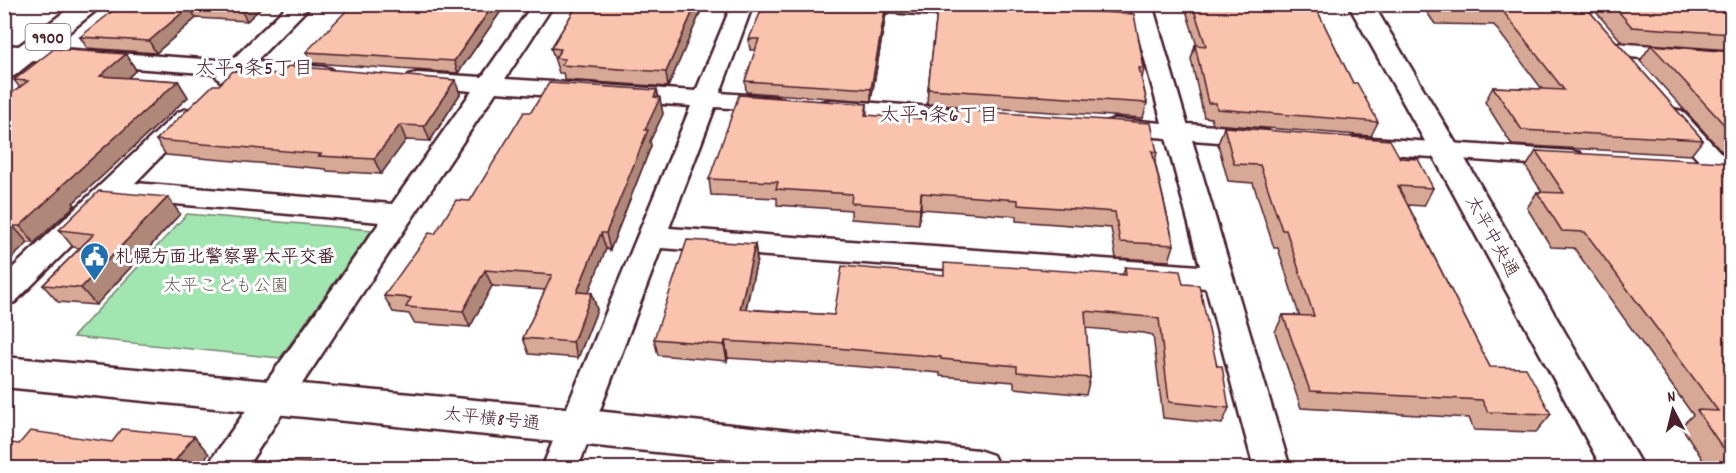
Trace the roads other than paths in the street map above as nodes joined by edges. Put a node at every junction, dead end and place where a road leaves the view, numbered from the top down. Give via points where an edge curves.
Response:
1 (92, 4) edge
2 (302, 4) edge
3 (543, 4) edge
4 (743, 4) edge
5 (848, 4) edge
6 (1360, 4) edge
7 (991, 12) edge
8 (1136, 15) edge
9 (15, 53) edge
10 (1731, 59) edge
11 (236, 69) junction
12 (4, 70) edge
13 (351, 76) edge
14 (1637, 76) edge
15 (397, 79) edge
16 (489, 84) junction
17 (705, 99) junction
18 (1660, 101) edge
19 (989, 118) edge
20 (1095, 126) edge
21 (1178, 131) junction
22 (1283, 139) edge
23 (1329, 143) edge
24 (1446, 152) junction
25 (1592, 161) edge
26 (1685, 166) edge
27 (1727, 173) edge
28 (112, 190) junction
29 (400, 214) junction
30 (651, 237) junction
31 (1216, 278) junction
32 (4, 294) edge
33 (4, 372) edge
34 (275, 397) junction
35 (576, 426) junction
36 (898, 465) edge
37 (226, 468) edge
38 (560, 468) edge
39 (978, 468) edge
40 (1272, 468) edge
41 (1623, 468) edge

1 - 9 street, 9900
2 - 11 street
3 - 16 street
4 - 17 street
5 - 7 street
6 - 24 street, 太平中央通
8 - 21 street
9 - 11 street
9 - 12 street, 9900
10 - 14 street via 1608,43
11 - 13 street
11 - 28 street
15 - 16 street
16 - 17 street
16 - 29 street
17 - 19 street
17 - 30 street
18 - 27 street
20 - 21 street
21 - 22 street
21 - 31 street
23 - 24 street
24 - 25 street
24 - 41 street, 太平中央通
26 - 27 street
28 - 29 street
28 - 32 street
29 - 34 street
30 - 31 street
30 - 35 street
31 - 40 street
33 - 34 street, 太平横8号通
34 - 35 street, 太平横8号通
34 - 37 street
35 - 36 street, 太平横8号通
35 - 38 street
36 - 39 street, 太平横8号通

